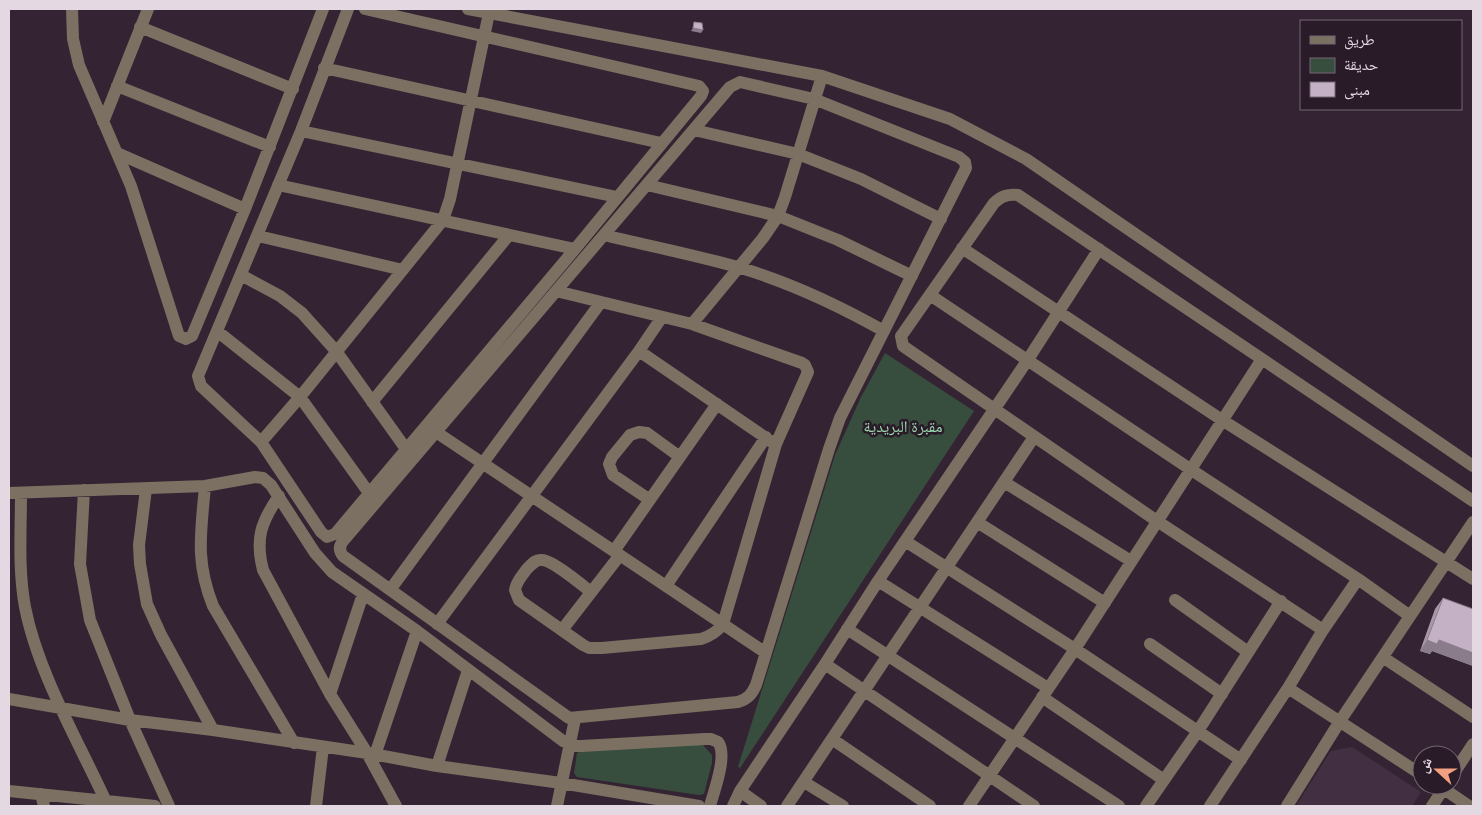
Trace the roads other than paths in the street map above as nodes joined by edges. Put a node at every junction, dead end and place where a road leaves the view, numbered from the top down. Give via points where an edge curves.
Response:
1 (72, 9) edge
2 (148, 9) edge
3 (323, 9) edge
4 (348, 9) edge
5 (365, 9) edge
6 (468, 9) edge
7 (489, 13) junction
8 (140, 27) junction
9 (484, 35) junction
10 (324, 68) junction
11 (822, 76) junction
12 (117, 86) junction
13 (293, 89) junction
14 (814, 99) junction
15 (470, 101) junction
16 (103, 122) junction
17 (694, 130) junction
18 (301, 131) junction
19 (661, 144) junction
20 (270, 147) junction
21 (117, 153) junction
22 (798, 154) junction
23 (456, 163) junction
24 (278, 184) junction
25 (646, 185) junction
26 (617, 197) junction
27 (245, 209) junction
28 (778, 216) junction
29 (941, 219) junction
30 (444, 220) junction
31 (509, 235) junction
32 (604, 235) junction
33 (258, 236) junction
34 (962, 248) junction
35 (575, 249) junction
36 (1099, 249) junction
37 (739, 268) junction
38 (403, 270) junction
39 (241, 275) junction
40 (912, 276) junction
41 (556, 291) junction
42 (930, 295) junction
43 (601, 302) junction
44 (1058, 311) junction
45 (662, 316) junction
46 (692, 324) junction
47 (217, 331) junction
48 (884, 331) junction
49 (336, 351) junction
50 (639, 351) junction
51 (1262, 359) junction
52 (1027, 361) junction
53 (300, 397) junction
54 (372, 402) junction
55 (717, 404) junction
56 (994, 409) junction
57 (1222, 420) junction
58 (436, 432) junction
59 (766, 437) junction
60 (1034, 437) junction
61 (261, 442) junction
62 (776, 444) junction
63 (406, 449) junction
64 (680, 457) junction
65 (483, 464) junction
66 (1473, 466) edge
67 (1190, 470) junction
68 (1004, 482) junction
69 (206, 486) junction
70 (146, 488) junction
71 (84, 490) junction
72 (15, 493) edge
73 (369, 493) junction
74 (279, 496) junction
75 (532, 496) junction
76 (650, 500) junction
77 (1473, 501) edge
78 (1156, 521) junction
79 (977, 522) junction
80 (1473, 522) edge
81 (905, 542) junction
82 (617, 553) junction
83 (1447, 561) junction
84 (1131, 562) junction
85 (947, 567) junction
86 (1358, 579) junction
87 (1473, 579) edge
88 (878, 581) junction
89 (666, 586) junction
90 (390, 590) junction
91 (591, 592) junction
92 (363, 594) junction
93 (1175, 600) dead end
94 (1281, 601) junction
95 (1104, 603) junction
96 (920, 607) junction
97 (1410, 616) junction
98 (437, 624) junction
99 (723, 624) junction
100 (562, 630) junction
101 (847, 630) junction
102 (1323, 630) junction
103 (417, 631) junction
104 (1150, 644) dead end
105 (1075, 649) junction
106 (1248, 652) junction
107 (766, 653) junction
108 (888, 656) junction
109 (1384, 658) junction
110 (825, 664) junction
111 (468, 670) junction
112 (1288, 688) junction
113 (865, 690) junction
114 (1045, 693) junction
115 (330, 694) junction
116 (1222, 694) junction
117 (9, 699) edge
118 (61, 708) junction
119 (1473, 717) edge
120 (575, 719) junction
121 (130, 720) junction
122 (1340, 721) junction
123 (213, 730) junction
124 (1198, 731) junction
125 (832, 739) junction
126 (1014, 739) junction
127 (294, 743) junction
128 (570, 744) junction
129 (1473, 744) edge
130 (323, 747) junction
131 (371, 754) junction
132 (1241, 760) junction
133 (1462, 761) edge
134 (437, 766) junction
135 (1412, 768) edge
136 (989, 776) junction
137 (1164, 780) junction
138 (804, 782) junction
139 (561, 783) junction
140 (9, 791) edge
141 (740, 791) junction
142 (1454, 795) edge
143 (43, 800) edge
144 (107, 803) edge
145 (155, 806) edge
146 (169, 806) edge
147 (316, 806) edge
148 (396, 806) edge
149 (557, 806) edge
150 (699, 806) edge
151 (710, 806) edge
152 (733, 806) edge
153 (761, 806) edge
154 (787, 806) edge
155 (843, 806) edge
156 (930, 806) edge
157 (969, 806) edge
158 (1034, 806) edge
159 (1119, 806) edge
160 (1146, 806) edge
161 (1210, 806) edge
162 (1287, 806) edge
163 (1469, 806) edge

1 - 16 street via 75,52
2 - 8 street
3 - 13 street
4 - 10 street
5 - 9 street
6 - 7 street
7 - 9 street
7 - 11 street
8 - 12 street
8 - 13 street
9 - 15 street
9 - 19 street via 701,87 703,94
10 - 15 street
10 - 18 street
11 - 14 street
11 - 66 street via 950,119 1026,159
12 - 16 street
12 - 20 street
13 - 20 street
14 - 17 street via 740,82 730,87
14 - 22 street
14 - 29 street via 963,159 965,171
15 - 19 street
15 - 23 street
16 - 21 street
17 - 22 street
17 - 25 street
18 - 23 street
18 - 24 street
19 - 26 street
20 - 27 street
21 - 27 street
21 - 27 street via 182,338 192,336
22 - 28 street
22 - 29 street via 862,179
23 - 26 street
23 - 30 street
24 - 30 street
24 - 33 street
25 - 28 street
25 - 32 street
26 - 35 street
28 - 37 street
28 - 40 street via 838,240
29 - 40 street
30 - 31 street
30 - 38 street
31 - 35 street
31 - 54 street
32 - 37 street
32 - 41 street
33 - 38 street
33 - 39 street
34 - 36 street via 994,203 1009,194 1018,195
34 - 42 street
34 - 44 street
35 - 63 street
36 - 44 street
36 - 51 street
37 - 46 street
37 - 48 street via 814,295
38 - 49 street
39 - 47 street
39 - 49 street via 302,312
40 - 48 street
41 - 43 street
41 - 58 street
42 - 52 street
42 - 56 street via 901,336 903,346
43 - 45 street
43 - 65 street
44 - 52 street
44 - 57 street
45 - 46 street
45 - 50 street
46 - 62 street via 805,365 807,376
47 - 53 street
47 - 61 street via 199,372 199,382
48 - 107 street via 834,433
49 - 53 street
49 - 54 street
50 - 55 street
50 - 75 street
51 - 57 street
51 - 77 street
52 - 56 street
52 - 67 street
53 - 61 street
53 - 73 street
54 - 63 street
55 - 59 street
55 - 64 street
56 - 60 street
56 - 81 street
57 - 67 street
57 - 83 street
58 - 65 street
58 - 90 street via 340,546 343,556
59 - 62 street
59 - 89 street
60 - 68 street
60 - 78 street
61 - 73 street via 324,536 335,534
62 - 99 street
63 - 73 street
64 - 76 street
64 - 76 street via 647,433 639,432 630,435 612,457 609,464 614,474
65 - 75 street
65 - 90 street
67 - 78 street
67 - 86 street
68 - 79 street
68 - 84 street
69 - 70 street
69 - 74 street via 260,478 269,482
69 - 127 street via 200,551 206,588 213,606
70 - 71 street
70 - 123 street via 140,564 147,604
71 - 72 street
71 - 121 street via 80,564 86,602 90,620
72 - 118 street via 25,607
74 - 92 street via 324,565
74 - 115 street via 260,532 263,570
75 - 82 street
75 - 98 street
76 - 82 street
78 - 84 street
78 - 94 street
79 - 85 street
79 - 95 street
80 - 83 street
81 - 85 street
81 - 88 street
82 - 89 street
82 - 91 street
83 - 87 street
83 - 97 street
84 - 95 street
85 - 96 street
85 - 105 street
86 - 97 street
86 - 102 street
88 - 96 street
88 - 101 street
89 - 99 street
90 - 98 street
91 - 100 street
91 - 100 street via 552,563 542,560 533,562 518,581 517,597
92 - 103 street
92 - 115 street
93 - 106 street
94 - 102 street
94 - 106 street
95 - 105 street
96 - 108 street
96 - 114 street
97 - 109 street
98 - 120 street via 561,714
99 - 100 street via 716,632 701,639 595,648 584,646
99 - 107 street
101 - 108 street
101 - 110 street
102 - 112 street
103 - 111 street
103 - 131 street
104 - 116 street
105 - 114 street
105 - 124 street
106 - 116 street
107 - 120 street via 754,690 743,700
108 - 113 street
108 - 126 street
109 - 119 street
109 - 122 street
110 - 113 street
110 - 141 street
111 - 128 street
111 - 134 street
112 - 122 street
112 - 132 street
113 - 125 street
113 - 136 street
114 - 126 street
114 - 137 street
115 - 131 street
116 - 124 street
117 - 118 street
118 - 121 street
118 - 144 street
120 - 128 street
121 - 123 street
121 - 146 street
122 - 135 street
122 - 162 street
123 - 127 street
124 - 132 street
124 - 137 street
125 - 138 street
125 - 156 street
126 - 136 street
126 - 159 street
127 - 130 street
128 - 139 street
128 - 151 street via 714,740 720,745 722,754
129 - 133 street
130 - 131 street
130 - 147 street
131 - 134 street
131 - 148 street
132 - 161 street
134 - 139 street
136 - 157 street
136 - 158 street
137 - 160 street
138 - 154 street
138 - 155 street
139 - 149 street
139 - 150 street
140 - 143 street
141 - 152 street
141 - 153 street
142 - 163 street
143 - 144 street
144 - 145 street

